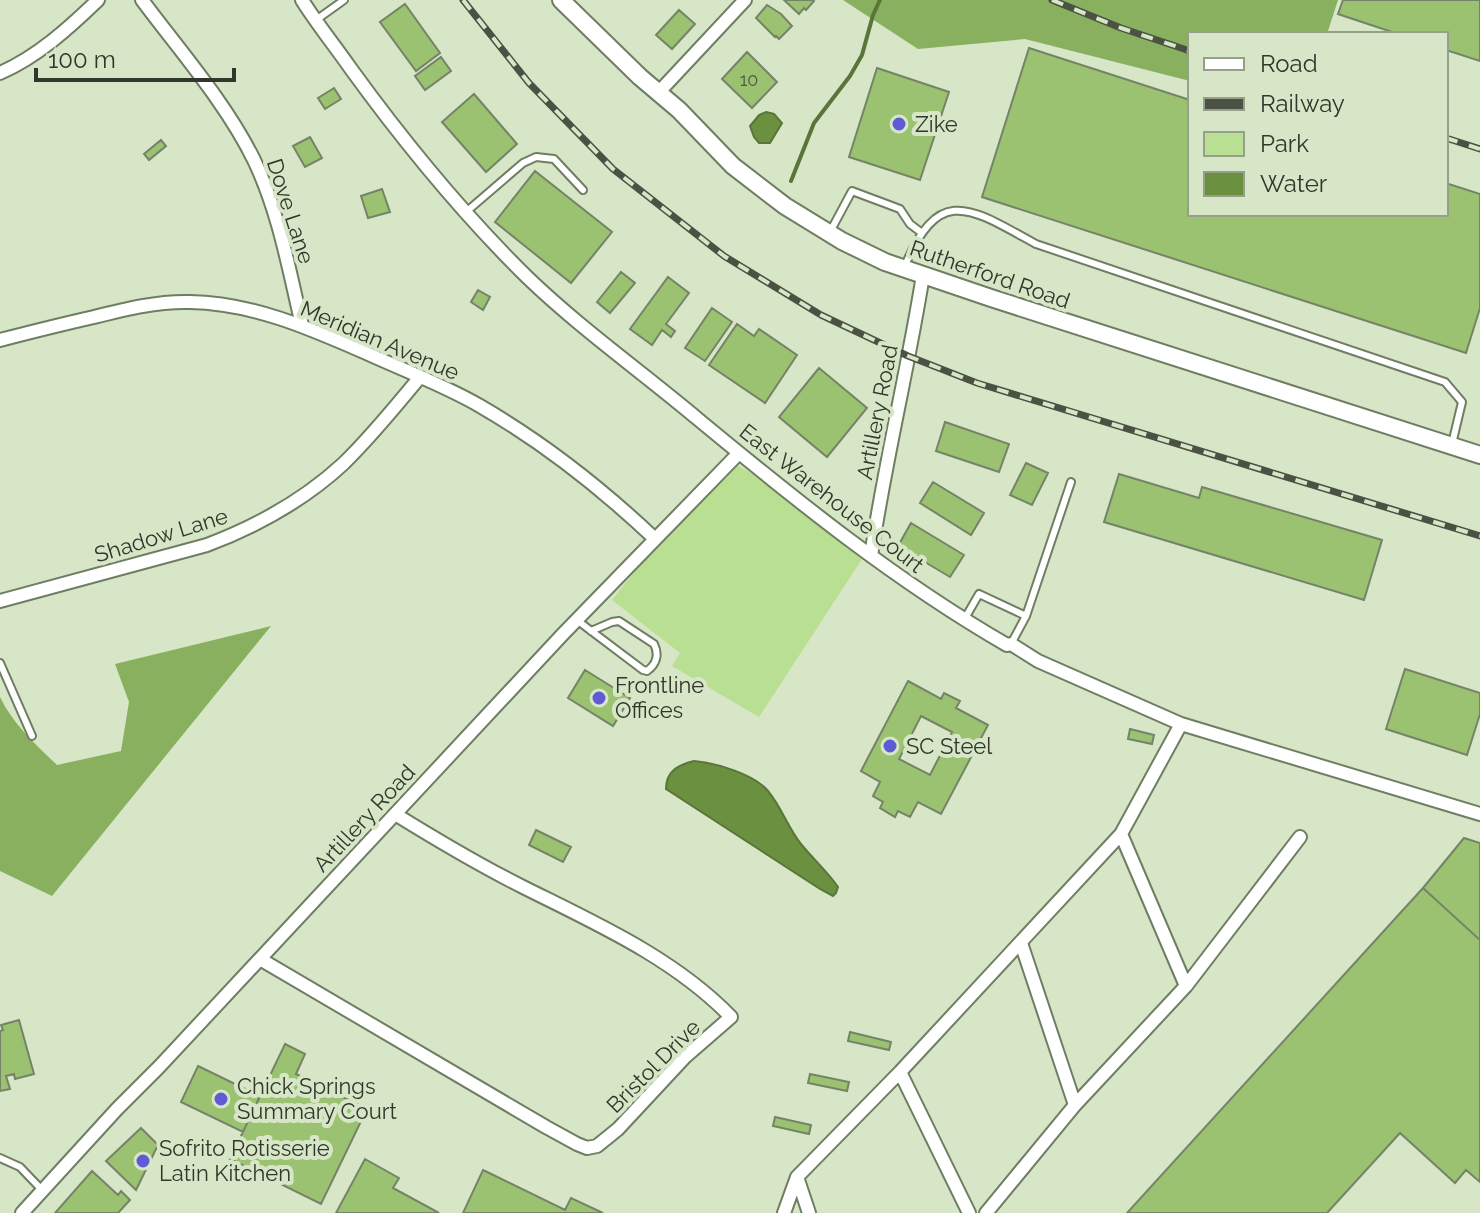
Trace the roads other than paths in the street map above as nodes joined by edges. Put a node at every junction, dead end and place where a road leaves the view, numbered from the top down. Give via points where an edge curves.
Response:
1 (98, 0) edge
2 (142, 0) edge
3 (302, 0) edge
4 (343, 0) edge
5 (561, 0) edge
6 (745, 0) edge
7 (316, 20) junction
8 (0, 73) edge
9 (659, 92) junction
10 (583, 190) dead end
11 (466, 212) junction
12 (829, 233) junction
13 (922, 233) junction
14 (904, 268) junction
15 (923, 275) junction
16 (302, 325) junction
17 (0, 340) edge
18 (420, 377) junction
19 (1452, 446) junction
20 (739, 453) junction
21 (1480, 455) edge
22 (1071, 482) dead end
23 (654, 538) junction
24 (871, 556) junction
25 (0, 601) edge
26 (1026, 616) junction
27 (577, 620) junction
28 (964, 620) junction
29 (591, 631) junction
30 (1011, 644) junction
31 (0, 663) edge
32 (1181, 724) junction
33 (32, 736) dead end
34 (395, 814) junction
35 (1480, 814) edge
36 (1121, 834) junction
37 (1300, 837) dead end
38 (1021, 943) junction
39 (260, 959) junction
40 (1186, 986) junction
41 (900, 1072) junction
42 (1075, 1105) junction
43 (0, 1158) edge
44 (797, 1177) junction
45 (42, 1190) junction
46 (22, 1213) edge
47 (784, 1213) edge
48 (809, 1213) edge
49 (969, 1213) edge
50 (986, 1213) edge

1 - 8 street via 45,46
2 - 16 street, Dove Lane via 255,161 283,241
3 - 7 street, East Warehouse Court
4 - 7 lane
5 - 9 street, Rutherford Road
6 - 9 street
7 - 11 street, East Warehouse Court via 391,123
9 - 12 street, Rutherford Road via 733,166
10 - 11 lane via 554,159 536,157
11 - 20 street, East Warehouse Court via 548,296
12 - 13 lane via 852,191 900,209
12 - 14 street, Rutherford Road
13 - 14 lane
13 - 19 lane via 935,217 951,209 984,216 1036,244 1445,382 1462,402
14 - 15 street, Rutherford Road
15 - 19 street, Rutherford Road
15 - 24 street, Artillery Road
16 - 17 street, Meridian Avenue via 210,303 175,302
16 - 18 street, Meridian Avenue
18 - 23 street, Meridian Avenue via 534,439
18 - 25 street, Shadow Lane via 341,465 267,519 193,549
19 - 21 street, Rutherford Road
20 - 23 street, Artillery Road
20 - 24 street, East Warehouse Court
22 - 26 lane
23 - 27 street, Artillery Road
24 - 28 street, East Warehouse Court
26 - 28 lane via 979,594
26 - 30 lane
27 - 29 lane
27 - 34 street, Artillery Road
28 - 30 street, East Warehouse Court
29 - 29 lane via 643,670 655,663 654,644 619,621
30 - 32 street, East Warehouse Court via 1050,667
31 - 33 lane
32 - 35 street, East Warehouse Court
32 - 36 street
34 - 39 street, Artillery Road
34 - 39 street, Bristol Drive via 635,946 703,989 731,1017 611,1135 587,1148
36 - 38 street
36 - 40 street
37 - 40 street
38 - 41 street
38 - 42 street
39 - 45 street, Artillery Road
40 - 42 street
41 - 44 street
41 - 49 street
42 - 50 street
43 - 45 lane via 20,1167
44 - 47 street
44 - 48 street
45 - 46 street, Artillery Road

